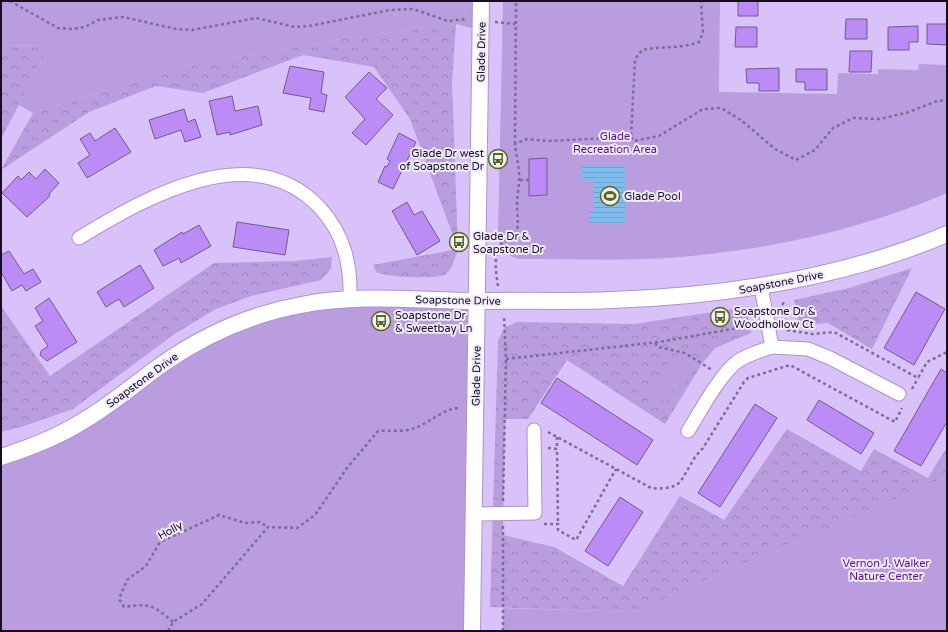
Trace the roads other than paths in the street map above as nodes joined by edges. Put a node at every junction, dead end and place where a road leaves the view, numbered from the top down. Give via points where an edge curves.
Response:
1 (481, 1) edge
2 (947, 234) edge
3 (79, 238) dead end
4 (761, 287) junction
5 (350, 298) junction
6 (478, 301) junction
7 (772, 347) junction
8 (902, 399) road end
9 (534, 430) road end
10 (688, 431) dead end
11 (1, 457) edge
12 (475, 514) junction
13 (472, 631) edge

1 - 6 street, Glade Drive
2 - 4 street, Soapstone Drive via 859,264 804,279
3 - 5 street via 127,208 174,189 221,176 262,176 279,180 298,190 315,202 330,219 341,238 347,256 351,277
4 - 6 street, Soapstone Drive via 632,299
4 - 7 street
5 - 6 street, Soapstone Drive
5 - 11 street, Soapstone Drive via 286,308 232,326 184,350 83,422 44,441
6 - 12 street, Glade Drive
7 - 8 street via 808,349 830,358
7 - 10 street via 736,362
9 - 12 street via 535,513
12 - 13 street, Glade Drive

